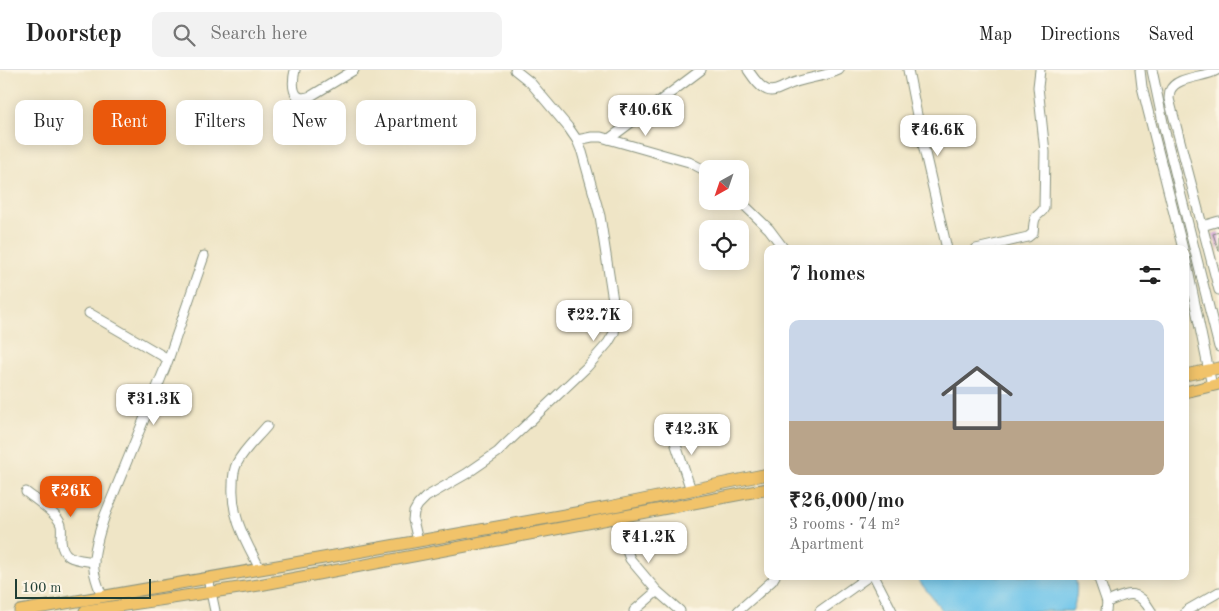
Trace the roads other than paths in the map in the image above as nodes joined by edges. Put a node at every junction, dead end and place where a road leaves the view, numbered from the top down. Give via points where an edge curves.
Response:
1 (295, 70) edge
2 (354, 70) edge
3 (515, 70) edge
4 (701, 70) edge
5 (748, 70) edge
6 (839, 70) edge
7 (908, 70) edge
8 (1040, 70) edge
9 (1140, 70) edge
10 (1152, 70) edge
11 (1217, 70) edge
12 (609, 139) junction
13 (577, 140) junction
14 (699, 167) edge
15 (749, 210) edge
16 (1219, 221) edge
17 (1202, 226) junction
18 (781, 245) edge
19 (946, 245) edge
20 (992, 245) edge
21 (1182, 245) edge
22 (204, 256) dead end
23 (1189, 272) edge
24 (1219, 290) edge
25 (90, 313) dead end
26 (1219, 347) edge
27 (168, 359) junction
28 (1214, 369) edge
29 (1189, 374) edge
30 (1216, 385) edge
31 (1189, 391) edge
32 (267, 426) dead end
33 (671, 430) dead end
34 (764, 475) edge
35 (691, 490) junction
36 (764, 490) edge
37 (26, 492) dead end
38 (615, 518) junction
39 (418, 541) junction
40 (320, 559) junction
41 (94, 562) junction
42 (260, 569) junction
43 (322, 572) junction
44 (208, 578) junction
45 (773, 580) edge
46 (863, 580) edge
47 (876, 580) edge
48 (1099, 580) edge
49 (657, 591) junction
50 (211, 592) junction
51 (1219, 592) edge
52 (102, 596) junction
53 (1106, 606) edge
54 (92, 610) edge
55 (20, 611) edge
56 (215, 611) edge
57 (634, 611) edge
58 (680, 611) edge
59 (738, 611) edge
60 (820, 611) edge
61 (892, 611) edge
62 (1151, 611) edge
63 (1186, 611) edge

1 - 2 street via 294,92 304,99
3 - 13 street via 530,82
4 - 12 street
5 - 6 street via 768,91
7 - 19 street
8 - 20 street via 1038,87 1045,152 1044,208 1034,221 1033,233
9 - 21 street
10 - 26 street
11 - 17 street via 1175,84 1169,99
12 - 13 street via 601,136
12 - 14 street
13 - 39 street via 600,216 616,320 614,333 587,367 498,452 422,501 414,512 413,520
15 - 18 street
16 - 17 street
17 - 24 street
22 - 27 street
23 - 28 street
25 - 27 street
27 - 41 street via 104,515
28 - 29 main road
28 - 30 street
30 - 31 main road
32 - 42 street via 236,464 232,498 237,521
33 - 35 street
34 - 35 main road
35 - 39 main road
36 - 38 main road
37 - 41 street via 51,512 61,525 64,552 74,558
38 - 43 main road
38 - 49 street via 630,559
39 - 40 main road
40 - 42 main road
40 - 43 main road
41 - 52 street
42 - 44 main road
43 - 50 main road
44 - 50 street
44 - 52 main road
45 - 59 street
46 - 60 street
47 - 61 street
48 - 53 street
49 - 57 street
49 - 58 street
50 - 54 main road
50 - 56 street
51 - 63 street
52 - 55 main road
53 - 62 street via 1132,594 1142,599

